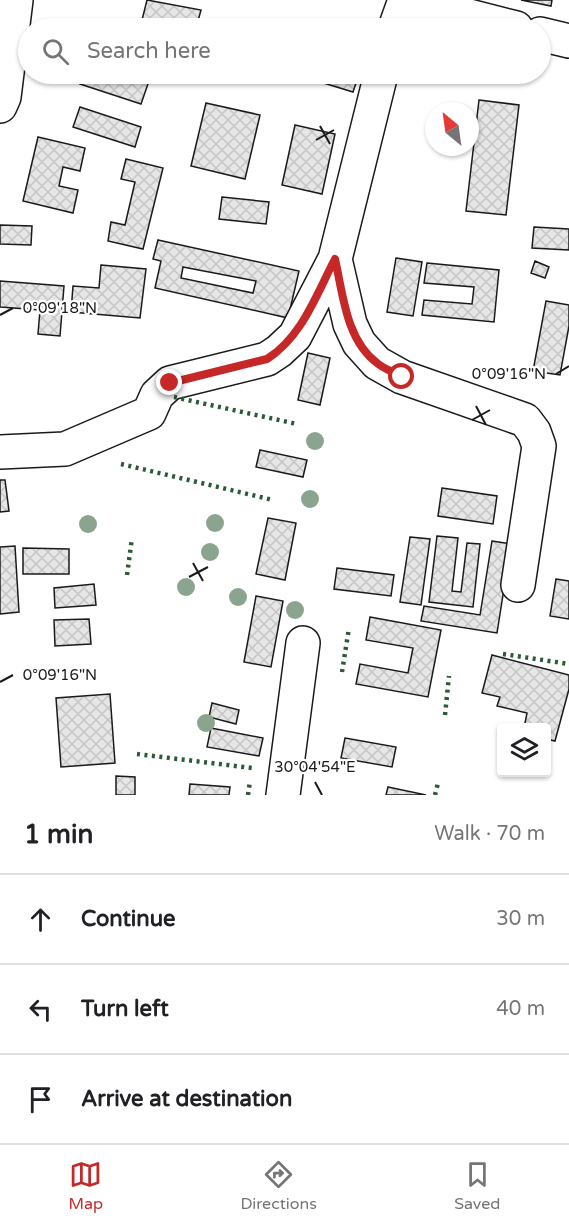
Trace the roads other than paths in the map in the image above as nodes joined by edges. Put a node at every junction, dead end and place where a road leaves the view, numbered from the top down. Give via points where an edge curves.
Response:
1 (16, 0) edge
2 (405, 0) edge
3 (399, 18) edge
4 (476, 18) edge
5 (551, 37) edge
6 (569, 41) edge
7 (379, 84) edge
8 (0, 106) edge
9 (335, 259) junction
10 (0, 452) edge
11 (518, 585) dead end
12 (303, 643) dead end
13 (284, 795) edge

1 - 8 street
2 - 3 street
2 - 4 street
5 - 6 street
7 - 9 street
9 - 10 street via 295,336 267,359 170,383 157,395 149,413 65,449
9 - 11 street via 350,324 359,343 376,363 402,377 525,420 534,432 539,446
12 - 13 street

